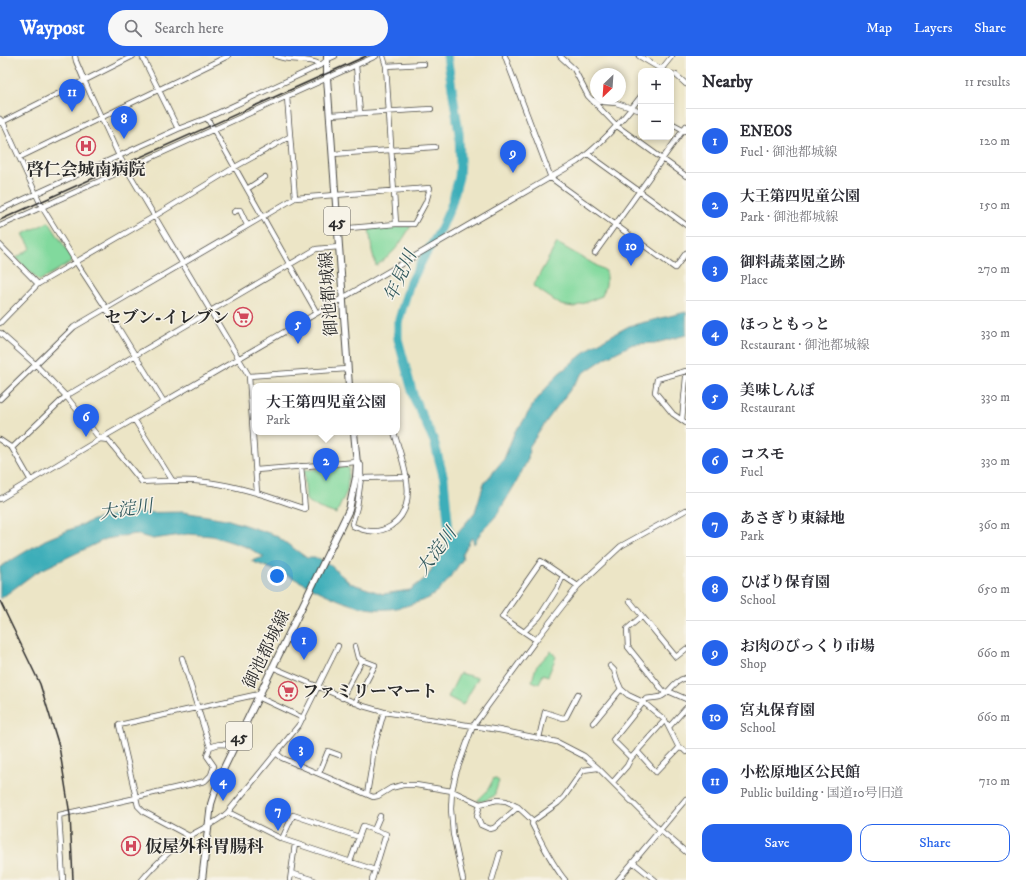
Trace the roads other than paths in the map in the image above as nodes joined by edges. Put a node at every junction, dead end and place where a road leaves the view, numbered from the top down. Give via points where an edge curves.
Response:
1 (75, 56) edge
2 (133, 56) edge
3 (142, 56) edge
4 (228, 56) edge
5 (276, 56) edge
6 (335, 56) edge
7 (376, 56) edge
8 (383, 56) edge
9 (505, 56) edge
10 (639, 56) edge
11 (672, 56) edge
12 (563, 57) edge
13 (289, 58) edge
14 (328, 58) edge
15 (424, 64) dead end
16 (321, 65) junction
17 (356, 65) junction
18 (386, 66) junction
19 (657, 68) edge
20 (664, 68) edge
21 (674, 75) edge
22 (327, 78) junction
23 (84, 80) junction
24 (686, 84) edge
25 (159, 89) junction
26 (287, 97) junction
27 (590, 98) edge
28 (638, 100) edge
29 (596, 104) edge
30 (619, 104) edge
31 (632, 108) junction
32 (431, 109) dead end
33 (638, 110) edge
34 (389, 112) junction
35 (360, 114) junction
36 (330, 115) junction
37 (101, 118) junction
38 (207, 118) junction
39 (1, 121) edge
40 (674, 124) edge
41 (617, 126) junction
42 (178, 129) junction
43 (685, 129) edge
44 (214, 130) junction
45 (289, 137) junction
46 (435, 147) dead end
47 (392, 150) junction
48 (333, 154) junction
49 (588, 154) junction
50 (119, 156) junction
51 (20, 158) junction
52 (663, 159) junction
53 (235, 167) junction
54 (128, 168) junction
55 (686, 176) edge
56 (265, 177) dead end
57 (551, 178) junction
58 (247, 190) junction
59 (394, 191) junction
60 (639, 191) junction
61 (35, 194) junction
62 (336, 194) junction
63 (294, 198) junction
64 (42, 207) junction
65 (0, 210) edge
66 (234, 212) dead end
67 (155, 216) junction
68 (262, 216) junction
69 (396, 224) junction
70 (615, 224) junction
71 (247, 225) junction
72 (686, 225) edge
73 (0, 226) edge
74 (338, 229) junction
75 (0, 245) edge
76 (339, 247) junction
77 (595, 252) dead end
78 (686, 253) edge
79 (76, 262) junction
80 (183, 264) junction
81 (290, 264) junction
82 (38, 284) junction
83 (343, 299) junction
84 (106, 308) junction
85 (210, 311) junction
86 (317, 313) junction
87 (0, 322) edge
88 (0, 333) edge
89 (134, 355) junction
90 (239, 359) junction
91 (35, 364) junction
92 (347, 369) junction
93 (686, 370) edge
94 (249, 376) junction
95 (686, 377) edge
96 (349, 383) edge
97 (66, 396) junction
98 (0, 399) edge
99 (164, 402) junction
100 (252, 404) edge
101 (134, 420) junction
102 (684, 422) edge
103 (255, 435) edge
104 (354, 435) edge
105 (395, 435) edge
106 (100, 439) junction
107 (0, 440) edge
108 (12, 448) junction
109 (357, 462) junction
110 (301, 466) junction
111 (256, 470) junction
112 (407, 477) junction
113 (361, 478) junction
114 (172, 480) junction
115 (31, 481) junction
116 (257, 492) junction
117 (0, 499) edge
118 (686, 510) edge
119 (563, 576) junction
120 (578, 586) junction
121 (630, 601) dead end
122 (642, 616) junction
123 (524, 632) junction
124 (536, 640) junction
125 (338, 646) dead end
126 (354, 646) dead end
127 (686, 649) edge
128 (182, 658) dead end
129 (362, 660) junction
130 (610, 666) dead end
131 (272, 667) junction
132 (686, 678) edge
133 (318, 686) junction
134 (621, 689) junction
135 (667, 692) junction
136 (578, 694) dead end
137 (258, 696) junction
138 (342, 698) junction
139 (686, 699) edge
140 (643, 702) junction
141 (355, 703) junction
142 (197, 708) junction
143 (686, 708) edge
144 (384, 712) junction
145 (303, 718) junction
146 (665, 720) junction
147 (593, 723) dead end
148 (473, 726) junction
149 (669, 727) junction
150 (539, 738) junction
151 (235, 745) junction
152 (210, 747) junction
153 (679, 748) junction
154 (304, 749) dead end
155 (637, 751) junction
156 (686, 752) edge
157 (276, 753) junction
158 (339, 756) dead end
159 (631, 758) junction
160 (297, 765) junction
161 (598, 768) junction
162 (318, 773) junction
163 (612, 782) junction
164 (452, 791) junction
165 (367, 794) junction
166 (136, 797) junction
167 (686, 799) edge
168 (480, 804) junction
169 (518, 807) junction
170 (228, 812) junction
171 (380, 816) dead end
172 (533, 821) junction
173 (208, 826) junction
174 (374, 830) junction
175 (660, 830) junction
176 (189, 836) junction
177 (359, 837) junction
178 (282, 839) junction
179 (295, 844) junction
180 (686, 852) edge
181 (500, 853) dead end
182 (350, 862) junction
183 (633, 862) junction
184 (375, 870) junction
185 (291, 873) junction
186 (63, 880) edge
187 (142, 880) edge
188 (202, 880) edge
189 (290, 880) edge
190 (314, 880) edge
191 (372, 880) edge
192 (463, 880) edge
193 (492, 880) edge
194 (565, 880) edge
195 (618, 880) edge
196 (655, 880) edge

1 - 23 street
2 - 23 street
3 - 25 street
4 - 25 street
5 - 13 street
6 - 14 street
7 - 17 street
8 - 18 street
9 - 57 street
10 - 19 street
11 - 20 street
12 - 27 street via 574,69
13 - 16 street
14 - 16 street
14 - 22 main road, 御池都城線 / 45
15 - 18 street
16 - 38 street
17 - 22 street
17 - 35 street
18 - 34 street
21 - 24 street
22 - 26 street
22 - 36 main road, 御池都城線 / 45
23 - 37 street
23 - 39 street
25 - 37 street
25 - 42 street
26 - 44 street
26 - 45 street
28 - 31 street
29 - 41 street
30 - 31 street
31 - 33 street
31 - 41 street
32 - 34 street
34 - 35 street
34 - 47 street
35 - 36 street
36 - 48 main road, 御池都城線 / 45
37 - 50 street
37 - 51 street
38 - 42 street
38 - 44 street
39 - 51 street
40 - 43 street
41 - 49 street
41 - 52 street
42 - 50 street
43 - 52 street
44 - 53 street
44 - 54 street
45 - 53 street
45 - 63 street
46 - 47 street
47 - 48 street
47 - 59 street
48 - 62 main road, 御池都城線 / 45
49 - 57 street
49 - 60 street
50 - 54 street
50 - 61 street
51 - 61 street
52 - 55 street
52 - 60 street
53 - 58 street
53 - 67 street
54 - 64 street
54 - 67 street
56 - 58 street
57 - 70 street
57 - 83 street
58 - 68 street
59 - 62 street
59 - 69 street
59 - 69 street via 430,188 426,202 414,224
60 - 70 street
60 - 72 street
61 - 64 street
61 - 65 street
62 - 63 street
62 - 74 main road, 御池都城線 / 45
63 - 68 street
64 - 73 street
64 - 79 street
66 - 71 street via 240,210
67 - 79 street
67 - 80 street
68 - 71 street
68 - 81 street
69 - 74 street
70 - 77 street
70 - 78 street via 675,268
71 - 80 street
74 - 76 main road, 御池都城線 / 45
75 - 82 street
76 - 81 street via 316,249
76 - 83 main road, 御池都城線 / 45
79 - 82 street
79 - 84 street
80 - 84 street
80 - 85 street
81 - 85 street
81 - 86 street
82 - 87 street
83 - 86 street
83 - 92 main road, 御池都城線 / 45
84 - 89 street
84 - 91 street via 74,327
85 - 89 street
85 - 90 street
86 - 90 street
88 - 91 street
89 - 97 street
89 - 99 street
90 - 94 street
90 - 99 street
91 - 97 street
91 - 98 street
92 - 94 street
92 - 96 main road, 御池都城線 / 45
93 - 102 street via 657,379 655,392 673,414
94 - 100 street
95 - 102 street
97 - 106 street
97 - 108 street
99 - 101 street
101 - 106 street
101 - 114 street
103 - 111 street
104 - 109 main road, 御池都城線 / 45
105 - 112 street
106 - 114 street via 108,440 142,482
106 - 115 street
107 - 108 street
108 - 115 street
109 - 110 street
109 - 113 street via 361,465
109 - 131 main road, 御池都城線 / 45 via 349,510
110 - 111 street
110 - 116 street via 305,509
111 - 116 street
112 - 113 street
112 - 113 street via 408,501 398,520 380,531 369,532 352,524
114 - 116 street via 217,484
115 - 117 street
118 - 120 street via 621,546
119 - 120 street
119 - 123 street via 539,617
119 - 123 street via 542,561 502,617
120 - 124 street
121 - 122 street
122 - 127 street via 676,657
122 - 135 street via 627,629 628,647
123 - 124 street
124 - 148 street
125 - 133 street
126 - 129 street via 358,658
128 - 142 street
129 - 138 street
129 - 141 street via 375,665
130 - 134 street
131 - 133 street
131 - 137 main road, 御池都城線 / 45
132 - 135 street via 678,680
133 - 138 street
133 - 145 street
134 - 140 street
134 - 147 street
135 - 139 street
135 - 140 street via 661,697 646,699
136 - 150 street via 566,717 545,712
137 - 142 street
137 - 145 street
137 - 151 main road, 御池都城線 / 45
138 - 141 street
140 - 146 street
140 - 159 street via 613,740
141 - 144 street
142 - 152 street
142 - 166 street via 119,725
143 - 149 street
144 - 148 street
144 - 165 street via 373,751
145 - 157 street
146 - 149 street
146 - 155 street
148 - 150 street
148 - 164 street
149 - 153 street
150 - 161 street via 566,746
151 - 152 street via 219,744
151 - 173 main road, 御池都城線 / 45 via 214,794
152 - 166 street via 207,756 214,766 209,779
153 - 155 street via 656,772
153 - 156 street
154 - 160 street
155 - 159 street
157 - 160 street
157 - 170 street
158 - 162 street via 328,751
159 - 163 street
160 - 162 street
161 - 163 street
161 - 172 street via 583,770 564,797
162 - 165 street
163 - 175 street
164 - 165 street via 403,785 391,788 378,796
164 - 168 street
164 - 192 street via 453,834
166 - 176 street via 138,806 144,812
166 - 186 street via 59,815
167 - 175 street
168 - 169 street via 497,800
168 - 169 street via 477,816 481,825 490,829
169 - 172 street
170 - 173 street
170 - 178 street
171 - 174 street
172 - 194 street via 532,824 556,870
173 - 176 street
173 - 188 main road, 御池都城線 / 45
174 - 177 street via 363,826
174 - 184 street via 386,834
175 - 180 street
175 - 183 street
176 - 187 street
177 - 178 street via 293,815
177 - 182 street
178 - 179 street
179 - 182 street
179 - 185 street
181 - 193 street
182 - 184 street
183 - 195 street
183 - 196 street
184 - 191 street
185 - 189 street
185 - 190 street

